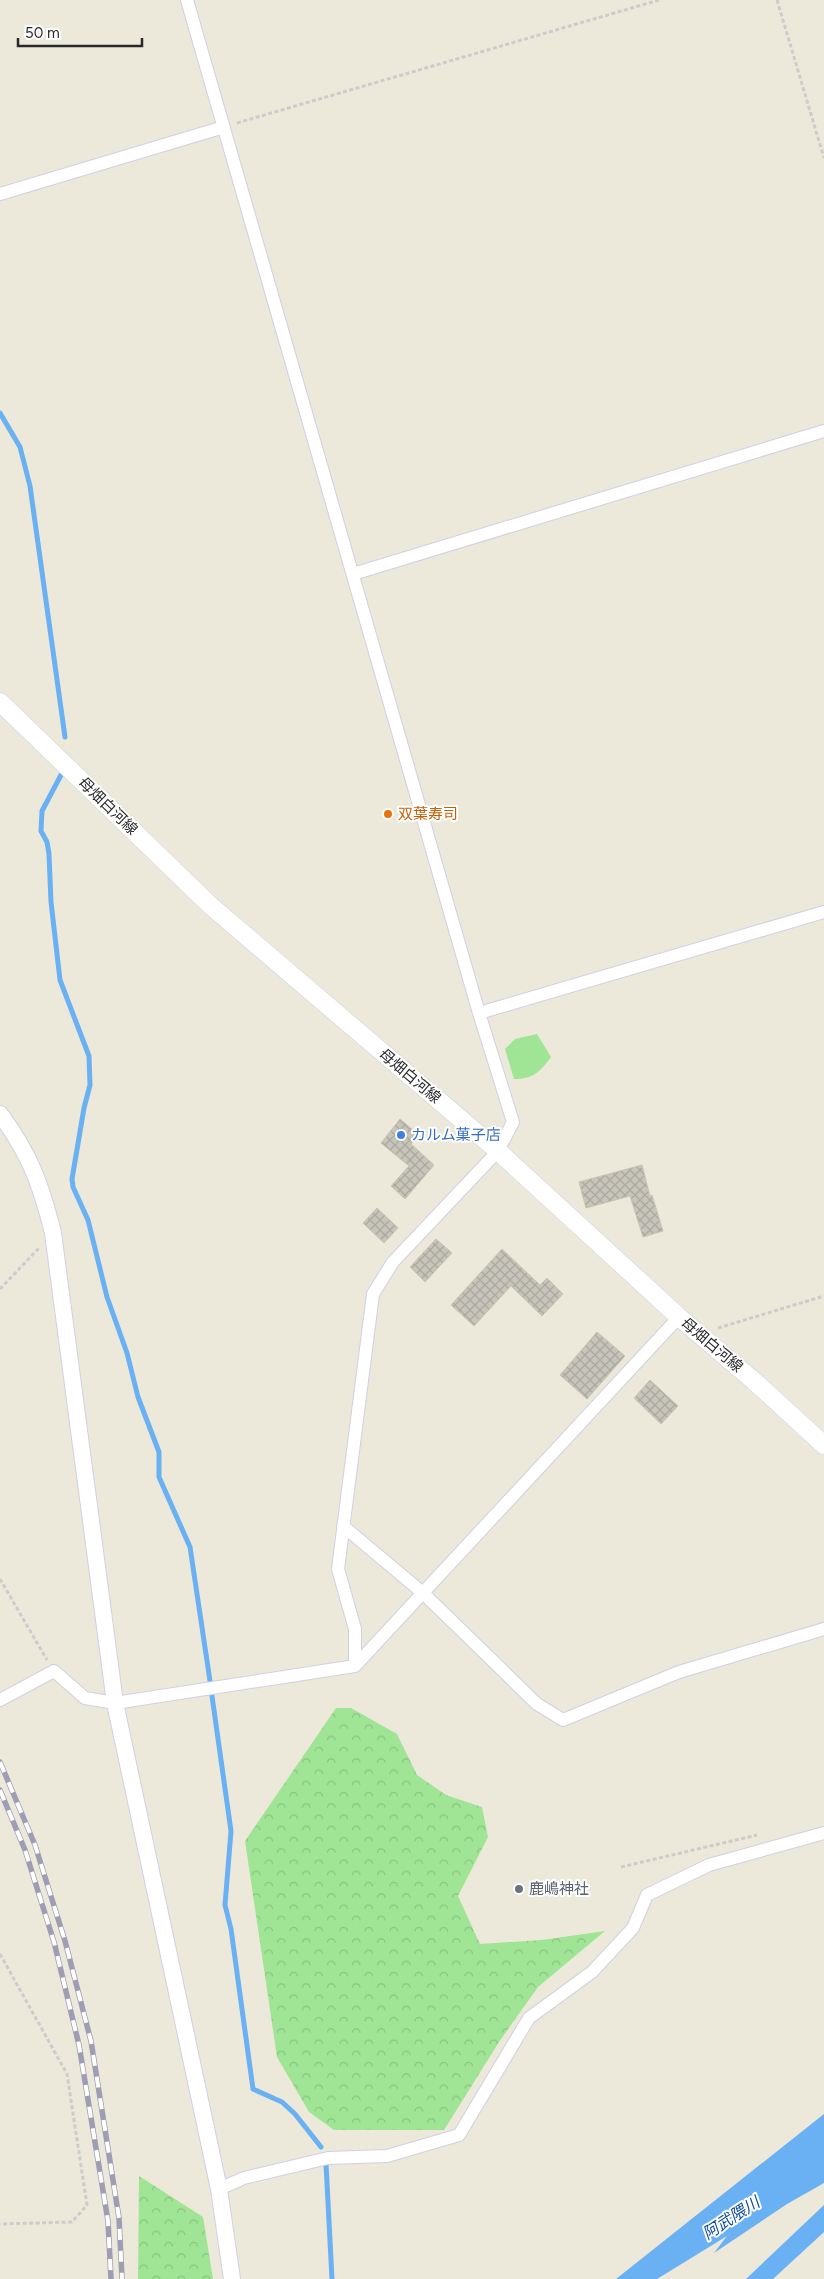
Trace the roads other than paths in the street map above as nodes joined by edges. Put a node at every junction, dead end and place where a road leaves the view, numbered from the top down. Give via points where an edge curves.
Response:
1 (187, 0) edge
2 (224, 126) junction
3 (0, 194) edge
4 (824, 431) edge
5 (353, 574) junction
6 (0, 702) edge
7 (824, 912) edge
8 (479, 1013) junction
9 (0, 1114) edge
10 (498, 1151) junction
11 (679, 1317) junction
12 (824, 1445) edge
13 (343, 1526) junction
14 (423, 1593) junction
15 (824, 1629) edge
16 (355, 1666) junction
17 (0, 1700) edge
18 (115, 1704) junction
19 (824, 1833) edge
20 (219, 2190) junction
21 (232, 2279) edge

1 - 2 street
2 - 3 street
2 - 5 street
4 - 5 street
5 - 8 street
6 - 10 main road, 母畑白河線 via 211,906
7 - 8 street
8 - 10 street via 513,1122
9 - 18 street via 19,1139 42,1188 53,1233
10 - 11 main road, 母畑白河線
10 - 13 street via 393,1262 373,1294
11 - 12 main road, 母畑白河線
11 - 14 street
13 - 14 street
13 - 16 street via 338,1570 354,1629
14 - 15 street via 537,1704 563,1720 679,1672
14 - 16 street
16 - 18 street
17 - 18 street via 54,1671 85,1698
18 - 20 street
19 - 20 street via 709,1865 647,1895 633,1928 592,1972 529,2018 459,2136 387,2156 328,2158 244,2178
20 - 21 street

